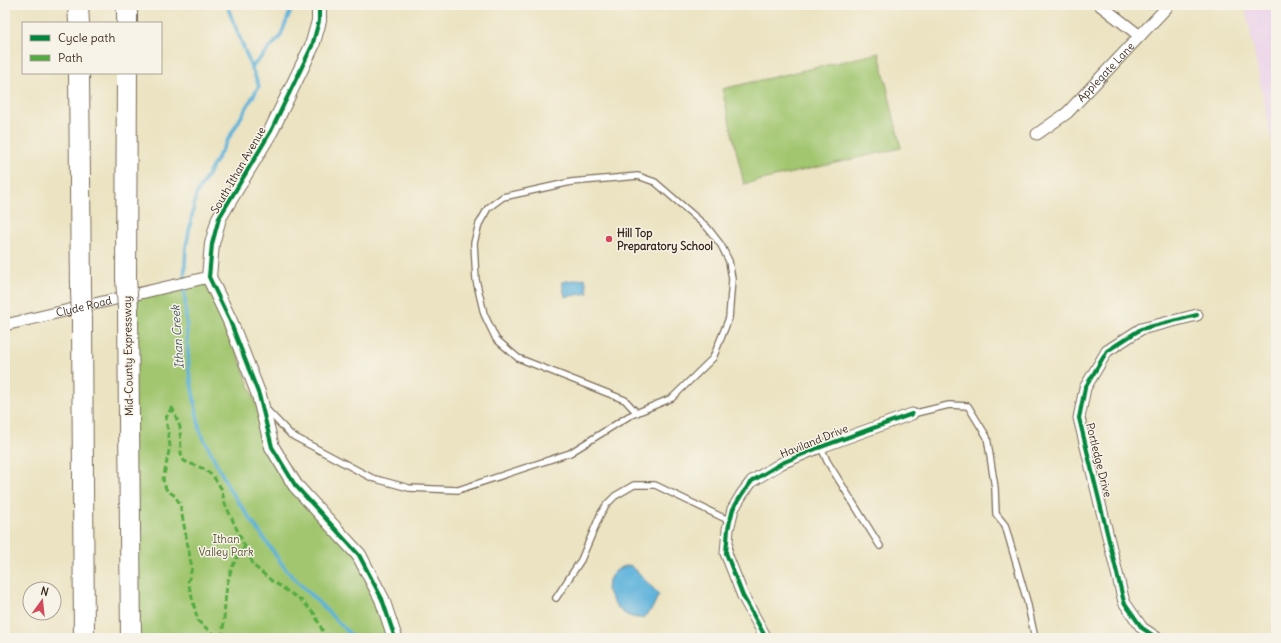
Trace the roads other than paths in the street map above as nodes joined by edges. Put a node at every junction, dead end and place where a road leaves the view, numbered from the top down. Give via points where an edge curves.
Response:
1 (78, 5) edge
2 (127, 5) edge
3 (319, 5) edge
4 (1100, 5) edge
5 (1169, 5) edge
6 (79, 22) edge
7 (127, 22) edge
8 (1140, 36) junction
9 (79, 74) edge
10 (127, 74) edge
11 (1037, 134) dead end
12 (209, 277) junction
13 (1197, 315) dead end
14 (5, 326) edge
15 (261, 404) junction
16 (637, 413) junction
17 (912, 414) joint
18 (821, 447) junction
19 (730, 521) junction
20 (880, 546) dead end
21 (556, 598) dead end
22 (84, 638) edge
23 (131, 638) edge
24 (395, 638) edge
25 (766, 638) edge
26 (1035, 638) edge
27 (1157, 638) edge

1 - 6 highway
2 - 7 highway
3 - 12 street, South Ithan Avenue via 319,21 312,46 271,132 219,218 212,244
4 - 8 street
5 - 8 street, Applegate Lane
8 - 11 street, Applegate Lane via 1067,113
9 - 22 highway, bridge
10 - 23 highway, Mid-County Expressway, bridge via 126,278
12 - 14 street, Clyde Road
12 - 15 street via 230,322
13 - 27 street, Portledge Drive via 1140,329 1107,351 1085,388 1079,418 1124,602 1142,628
15 - 16 lane via 291,435 372,478 409,488 458,490 570,453
15 - 24 street via 272,448 295,485 359,555 382,599
16 - 16 lane via 672,398 714,358 730,318 732,279 729,261 721,245 706,227 655,182 638,176 571,182 503,197 488,208 479,224 474,242 476,280 484,314 496,339 518,358 625,400
17 - 18 street, Haviland Drive
17 - 26 lane via 949,405 968,406 987,437 995,488 996,514 1005,525
18 - 19 street, Haviland Drive via 782,463 752,481 733,509
18 - 20 lane via 827,461
19 - 21 lane via 655,486 634,485 615,496 604,508 581,560
19 - 25 street, Haviland Drive via 726,553 743,596

